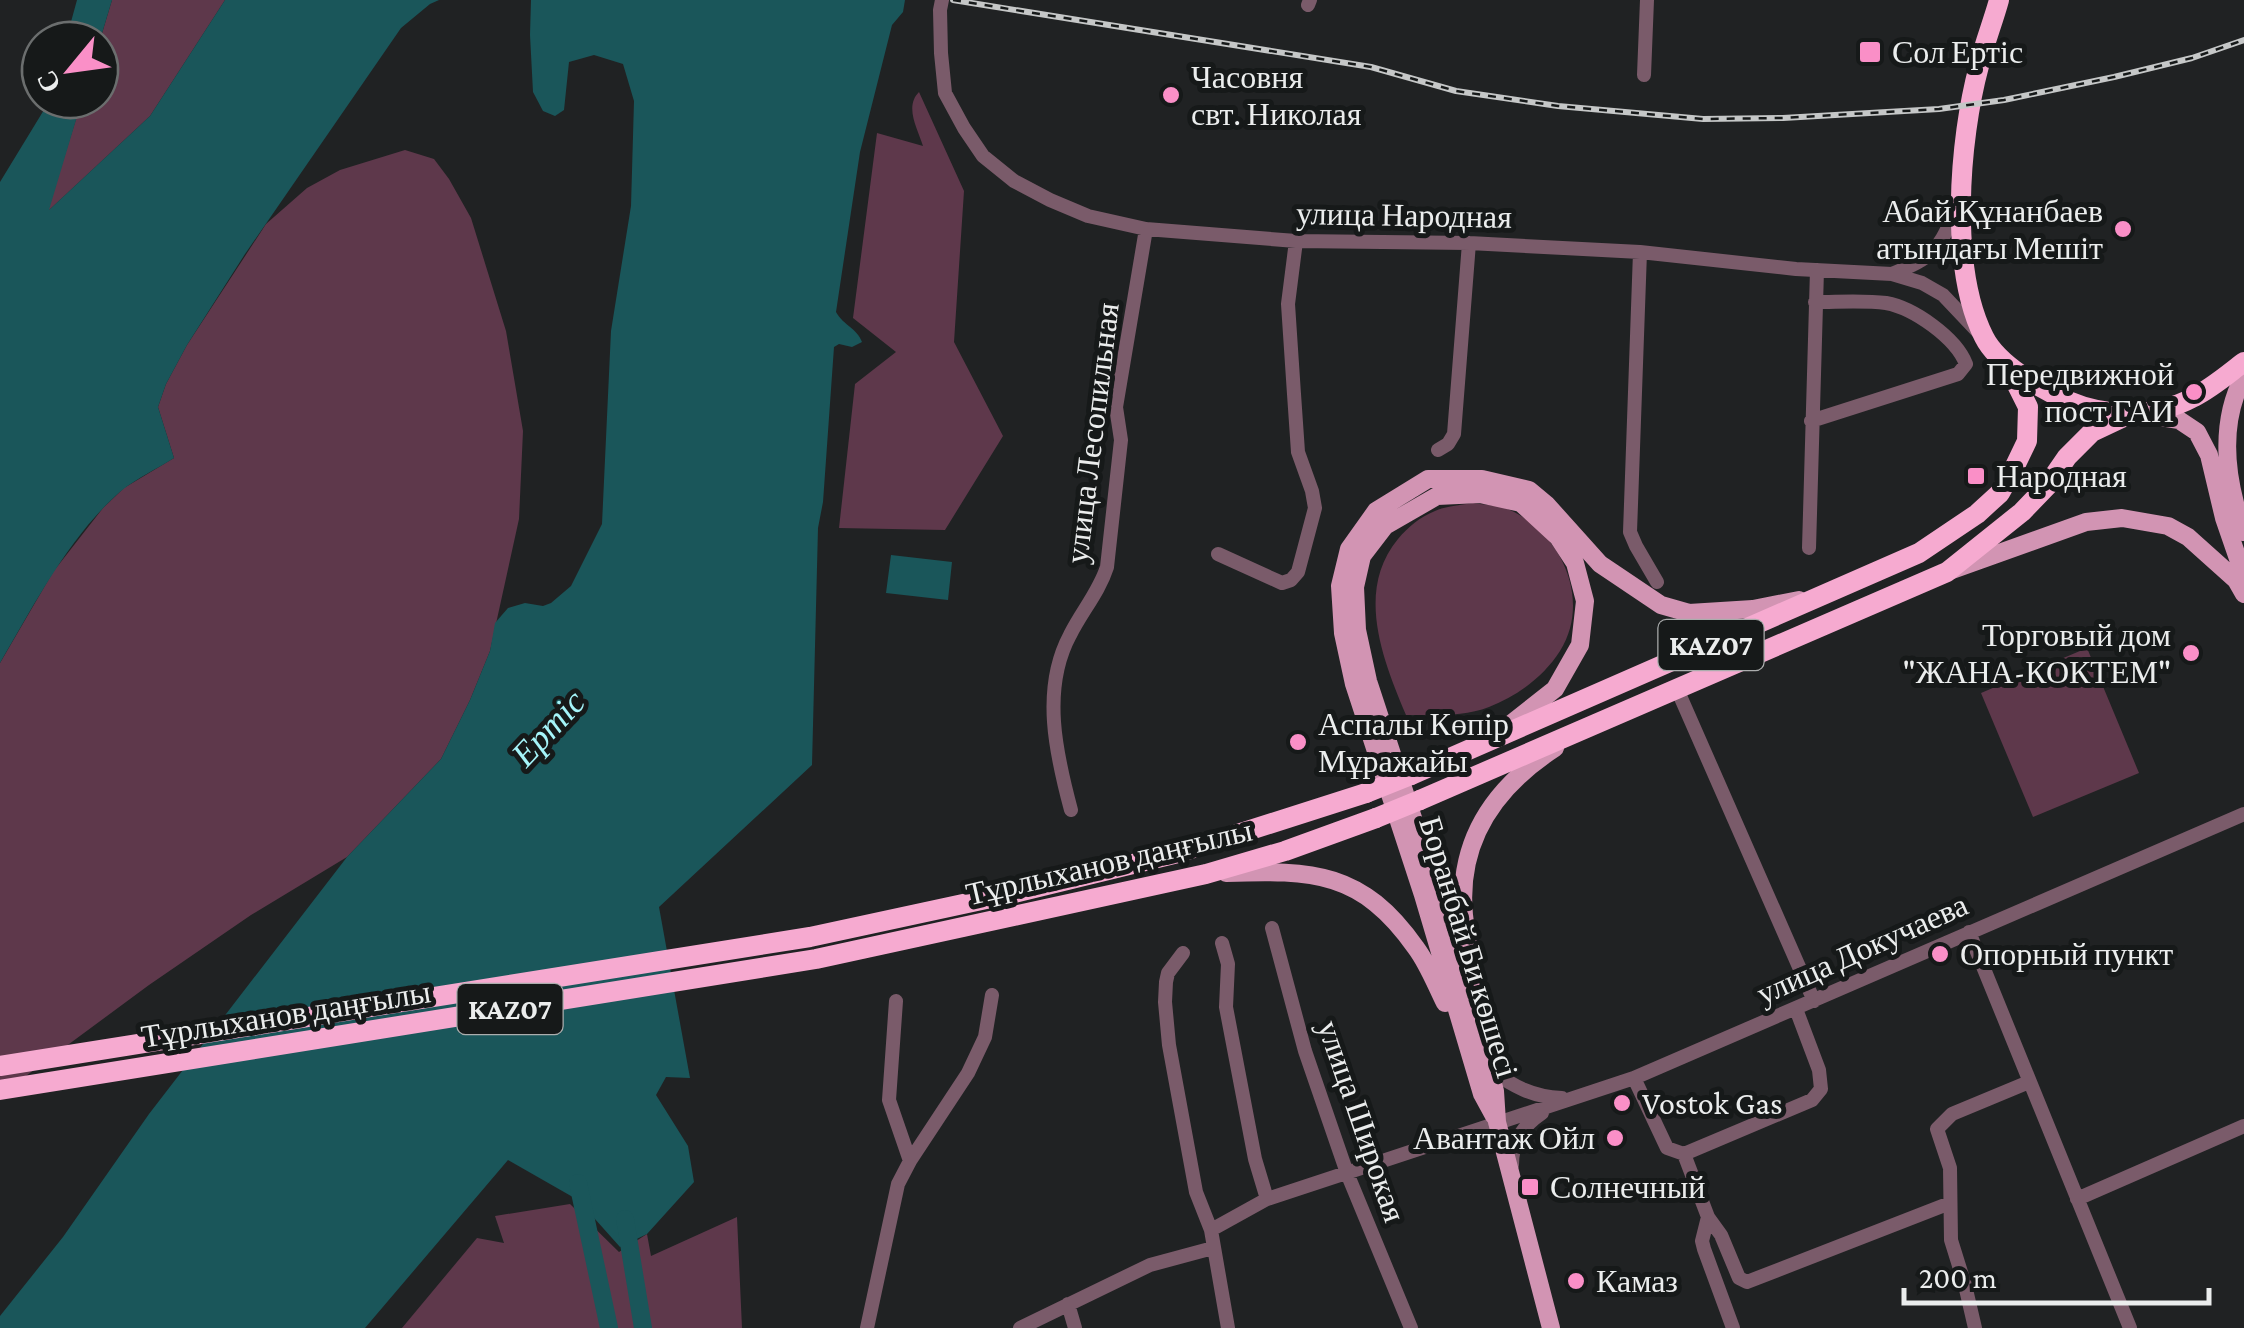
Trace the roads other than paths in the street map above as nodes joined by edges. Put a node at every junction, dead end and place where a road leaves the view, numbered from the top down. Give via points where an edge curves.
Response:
1 (942, 0) edge
2 (1647, 0) edge
3 (2000, 0) edge
4 (1644, 75) dead end
5 (1962, 198) junction
6 (1146, 229) junction
7 (1296, 241) junction
8 (1469, 243) junction
9 (1640, 252) junction
10 (1817, 270) junction
11 (1892, 274) junction
12 (1815, 302) junction
13 (1985, 340) junction
14 (2244, 362) edge
15 (2007, 366) junction
16 (2244, 376) edge
17 (2133, 414) junction
18 (1812, 420) junction
19 (1438, 450) dead end
20 (1543, 511) junction
21 (2244, 532) edge
22 (1809, 548) dead end
23 (1218, 554) dead end
24 (1947, 572) junction
25 (2244, 576) edge
26 (1657, 582) dead end
27 (2244, 594) edge
28 (1824, 595) junction
29 (1676, 689) junction
30 (1590, 726) junction
31 (1487, 743) junction
32 (1071, 810) dead end
33 (2244, 814) edge
34 (1206, 874) junction
35 (1016, 904) junction
36 (1272, 928) dead end
37 (1969, 932) junction
38 (1222, 943) dead end
39 (1184, 953) dead end
40 (992, 995) dead end
41 (896, 1001) dead end
42 (1814, 1001) junction
43 (1796, 1009) junction
44 (1472, 1036) junction
45 (0, 1066) edge
46 (1489, 1069) junction
47 (1634, 1078) junction
48 (2029, 1082) junction
49 (0, 1090) edge
50 (1572, 1098) junction
51 (1497, 1122) junction
52 (2244, 1126) edge
53 (1684, 1154) junction
54 (910, 1162) junction
55 (1347, 1173) junction
56 (1512, 1180) junction
57 (1267, 1199) junction
58 (2077, 1199) junction
59 (1950, 1203) junction
60 (1708, 1217) junction
61 (1211, 1230) junction
62 (1213, 1248) junction
63 (1068, 1304) junction
64 (867, 1328) edge
65 (1020, 1328) edge
66 (1074, 1328) edge
67 (1228, 1328) edge
68 (1411, 1328) edge
69 (1551, 1328) edge
70 (1734, 1328) edge
71 (1975, 1328) edge
72 (2130, 1328) edge

1 - 6 street, улица Народная via 945,93 983,156 1050,200
2 - 4 street
3 - 5 highway, KAZ07 via 1971,103
5 - 11 street via 1938,248
5 - 13 highway, KAZ07 via 1963,268
6 - 7 street, улица Народная
6 - 32 street, улица Лесопильная via 1116,407 1122,440 1107,566 1066,643 1054,681 1056,754
7 - 8 street, улица Народная
7 - 23 street via 1288,304 1296,432 1315,508 1291,580 1282,583
8 - 9 street, улица Народная
8 - 19 street via 1454,434
9 - 10 street, улица Народная
9 - 26 street via 1630,532
10 - 11 street, улица Народная
10 - 12 street
11 - 13 street, улица Народная via 1943,296
12 - 18 street
12 - 18 street via 1901,308 1950,340 1966,364 1958,374
13 - 15 highway, KAZ07
14 - 17 highway, KAZ07 via 2195,397
15 - 17 highway, KAZ07 via 2086,408
15 - 28 highway, Тұрлыханов даңғылы / KAZ07 via 2028,406 2027,440 2000,494 1919,554
16 - 21 main road via 2228,422 2227,462
17 - 24 highway, Тұрлыханов даңғылы / KAZ07 via 2092,432 2022,512
17 - 25 main road via 2179,420 2197,432 2210,455
18 - 22 street
20 - 28 main road via 1600,564 1661,605 1689,613
20 - 31 main road via 1575,563 1586,602 1580,645 1555,689
20 - 44 main road, Боранбай Би көшесі via 1528,490 1482,479 1428,479 1376,510 1349,549 1340,586 1354,684
24 - 27 main road via 2086,522 2122,518 2188,536
24 - 29 highway, Тұрлыханов даңғылы / KAZ07
28 - 31 highway, Тұрлыханов даңғылы / KAZ07
29 - 30 highway, Тұрлыханов даңғылы / KAZ07
29 - 42 street
30 - 34 highway, Тұрлыханов даңғылы / KAZ07, bridge via 1376,818
30 - 44 main road via 1510,784 1473,839 1464,913 1478,1008
31 - 35 highway, Тұрлыханов даңғылы / KAZ07, bridge via 1366,793
33 - 37 street, улица Докучаева
34 - 35 highway, Тұрлыханов даңғылы / KAZ07
34 - 44 main road via 1317,875 1354,888 1384,910 1417,949
35 - 45 highway, Тұрлыханов даңғылы / KAZ07
35 - 49 highway, Тұрлыханов даңғылы / KAZ07 via 864,950 768,968
36 - 55 street, улица Широкая
37 - 42 street, улица Докучаева
37 - 48 street
38 - 57 street via 1226,1007
39 - 61 street via 1168,974 1164,1002 1196,1192
40 - 54 street via 968,1074
41 - 54 street via 889,1100
42 - 43 street, улица Докучаева
43 - 47 street, улица Докучаева
43 - 53 street via 1822,1089 1812,1100
44 - 46 main road, Боранбай Би көшесі
44 - 51 main road, Боранбай Би көшесі via 1482,1094
46 - 50 street via 1541,1098
46 - 51 main road, Боранбай Би көшесі
47 - 50 street, улица Докучаева
47 - 53 street via 1668,1148
48 - 58 street
48 - 59 street via 1952,1114 1937,1129 1950,1168
50 - 51 street, улица Докучаева
50 - 56 street via 1519,1135
51 - 55 street, улица Докучаева
51 - 56 main road, Боранбай Би көшесі
52 - 58 street
53 - 60 street
54 - 64 street via 898,1184
55 - 57 street, улица Докучаева
55 - 68 street, улица Широкая
56 - 69 main road, Боранбай Би көшесі
57 - 61 street, улица Докучаева
58 - 72 street
59 - 60 street via 1748,1282 1739,1278
59 - 71 street via 1951,1240
60 - 70 street via 1702,1241
61 - 62 street
62 - 63 street via 1150,1266
62 - 67 street
63 - 65 street
63 - 66 street

